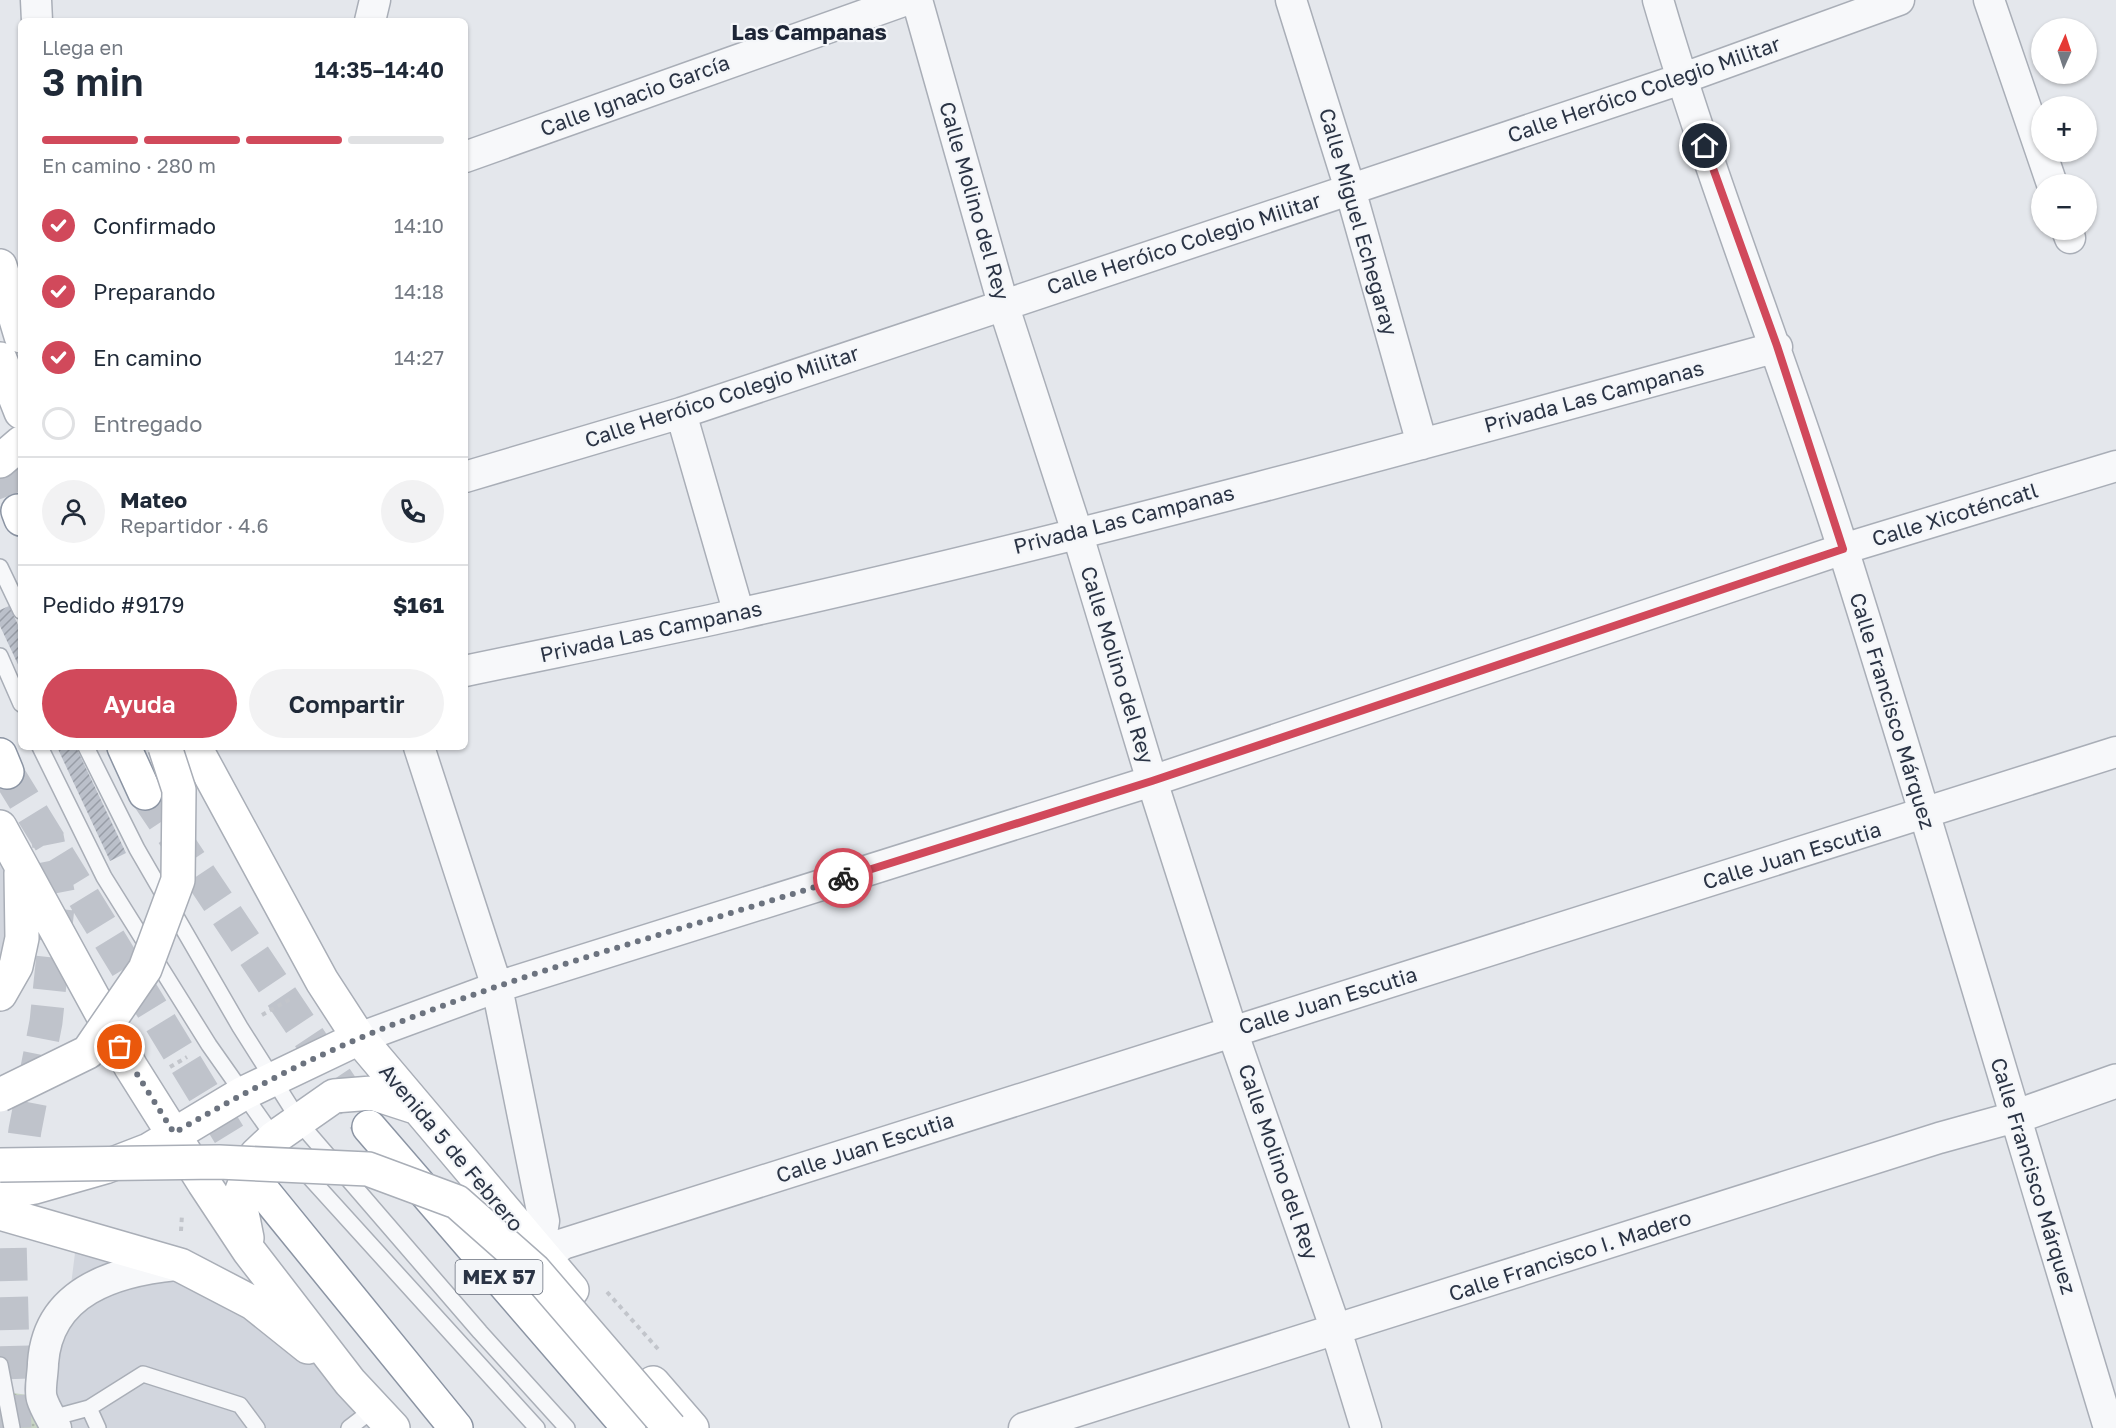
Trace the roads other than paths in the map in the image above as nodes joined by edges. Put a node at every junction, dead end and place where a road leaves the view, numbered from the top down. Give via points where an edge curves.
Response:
1 (36, 0) edge
2 (375, 0) edge
3 (906, 0) edge
4 (917, 0) edge
5 (1291, 0) edge
6 (1658, 0) edge
7 (1896, 0) edge
8 (1989, 0) edge
9 (37, 18) edge
10 (371, 18) edge
11 (1681, 79) junction
12 (468, 156) edge
13 (2049, 174) edge
14 (1350, 189) junction
15 (0, 266) edge
16 (1003, 304) junction
17 (18, 326) edge
18 (1777, 346) junction
19 (0, 358) edge
20 (18, 404) edge
21 (681, 413) junction
22 (1422, 444) junction
23 (18, 446) edge
24 (0, 461) edge
25 (2116, 466) edge
26 (468, 476) edge
27 (1077, 532) junction
28 (1843, 549) junction
29 (0, 567) edge
30 (18, 605) edge
31 (739, 614) junction
32 (0, 656) edge
33 (468, 670) edge
34 (18, 697) edge
35 (41, 750) edge
36 (88, 750) edge
37 (125, 750) edge
38 (166, 750) edge
39 (197, 750) edge
40 (420, 750) edge
41 (2116, 752) edge
42 (1152, 781) junction
43 (145, 793) tunnel mouth
44 (1924, 815) junction
45 (0, 827) edge
46 (21, 868) junction
47 (497, 987) junction
48 (0, 994) edge
49 (1232, 1031) junction
50 (359, 1038) junction
51 (273, 1080) junction
52 (2116, 1081) edge
53 (242, 1094) junction
54 (0, 1095) edge
55 (415, 1107) junction
56 (2015, 1117) junction
57 (369, 1127) tunnel mouth
58 (287, 1130) junction
59 (174, 1133) junction
60 (0, 1165) edge
61 (263, 1191) tunnel mouth
62 (0, 1193) edge
63 (0, 1213) edge
64 (249, 1251) junction
65 (542, 1254) junction
66 (180, 1265) junction
67 (1336, 1330) junction
68 (0, 1365) edge
69 (350, 1382) junction
70 (89, 1408) junction
71 (384, 1418) edge
72 (54, 1423) edge
73 (2116, 1426) edge
74 (12, 1428) edge
75 (98, 1428) edge
76 (257, 1428) edge
77 (349, 1428) edge
78 (456, 1428) edge
79 (537, 1428) edge
80 (567, 1428) edge
81 (629, 1428) edge
82 (670, 1428) edge
83 (692, 1428) edge
84 (1024, 1428) edge
85 (1366, 1428) edge
86 (2109, 1428) edge

1 - 9 street
2 - 10 street
3 - 12 street, Calle Ignacio García
4 - 16 street, Calle Molino del Rey
5 - 14 street, Calle Miguel Echegaray
6 - 11 street, Calle Francisco Márquez
7 - 11 street, Calle Heróico Colegio Militar
8 - 13 street
11 - 14 street, Calle Heróico Colegio Militar
11 - 18 street, Calle Francisco Márquez
14 - 16 street, Calle Heróico Colegio Militar
14 - 22 street, Calle Miguel Echegaray
15 - 17 main road
16 - 21 street, Calle Heróico Colegio Militar
16 - 27 street, Calle Molino del Rey
18 - 22 street, Privada Las Campanas
18 - 28 street, Calle Francisco Márquez
19 - 20 main road
21 - 26 street, Calle Heróico Colegio Militar
21 - 31 street
22 - 27 street, Privada Las Campanas
23 - 24 main road
25 - 28 street, Calle Xicoténcatl
27 - 31 street, Privada Las Campanas
27 - 42 street, Calle Molino del Rey
28 - 42 street, Calle Xicoténcatl
28 - 44 street, Calle Francisco Márquez
29 - 30 lane
31 - 33 street, Privada Las Campanas
32 - 34 lane
35 - 53 lane via 104,877
36 - 51 lane via 137,849
37 - 43 main road
38 - 54 main road, bridge via 179,790 178,880 145,969 88,1052
39 - 50 main road, Avenida 5 de Febrero via 322,981
40 - 47 street
41 - 44 street, Calle Juan Escutia
42 - 47 street, Calle Xicoténcatl
42 - 49 street, Calle Molino del Rey
44 - 49 street, Calle Juan Escutia
44 - 56 street, Calle Francisco Márquez
45 - 46 main road
46 - 48 main road via 22,938 16,966
46 - 59 main road via 131,1067
47 - 50 street, Calle Xicoténcatl
47 - 65 street via 544,1221
49 - 65 street, Calle Juan Escutia via 563,1244
49 - 67 street, Calle Molino del Rey
50 - 51 main road
50 - 55 main road, Avenida 5 de Febrero
51 - 53 main road
51 - 58 lane
52 - 56 street, Calle Francisco I. Madero
53 - 58 lane
53 - 59 main road
55 - 58 main road via 372,1093 334,1096
55 - 65 main road, Avenida 5 de Febrero
56 - 67 street, Calle Francisco I. Madero
56 - 86 street, Calle Francisco Márquez
57 - 81 main road, MEX 57
58 - 64 main road via 256,1155 239,1198
58 - 79 lane
58 - 80 lane
59 - 62 main road via 148,1150 105,1167
59 - 64 main road
60 - 82 main road, bridge via 219,1162 368,1169 457,1202 534,1270
61 - 78 main road
63 - 66 main road
64 - 69 main road
65 - 83 main road, Avenida 5 de Febrero
66 - 69 main road via 253,1304
66 - 72 street via 139,1268 99,1282 69,1301 45,1344 41,1397
67 - 84 street, Calle Francisco I. Madero
67 - 85 street, Calle Molino del Rey
68 - 74 lane
69 - 71 main road
70 - 72 lane
70 - 75 lane
70 - 76 lane via 144,1374 240,1405
71 - 77 lane
73 - 86 street

